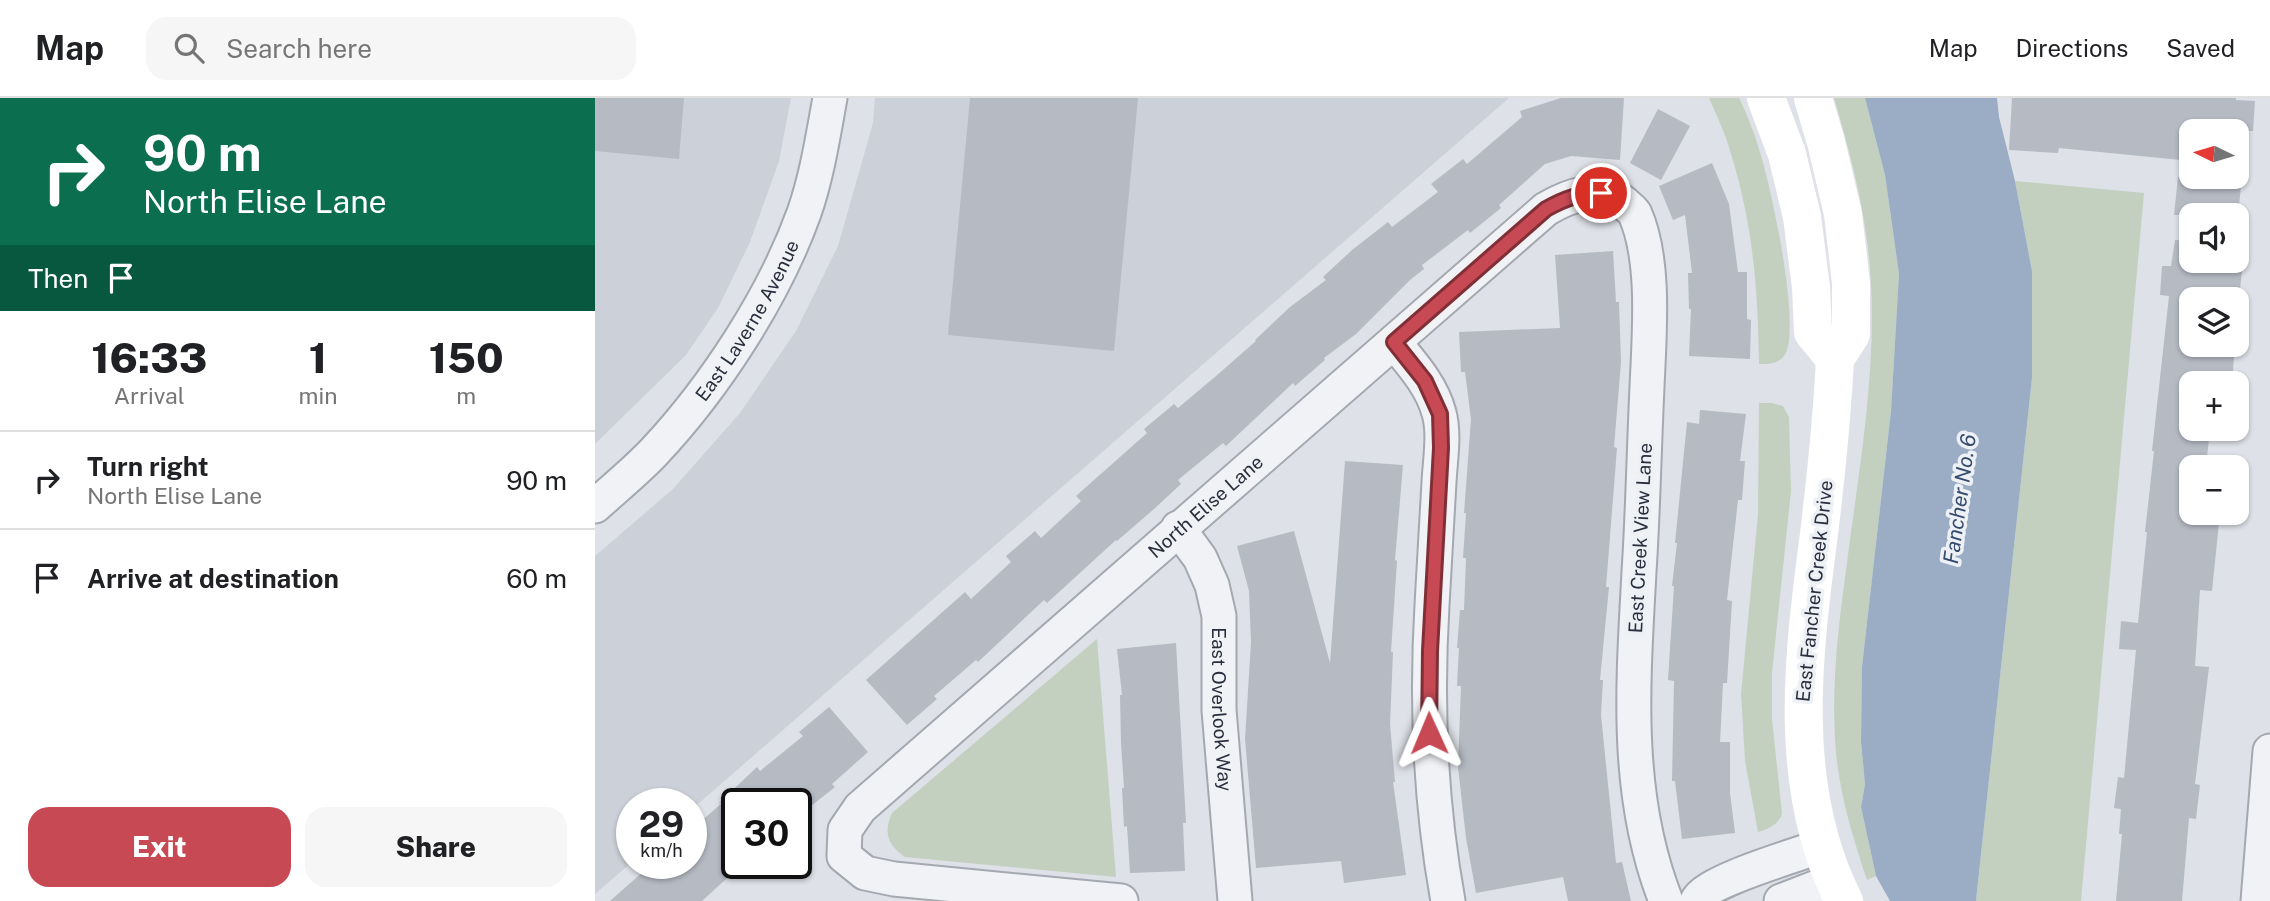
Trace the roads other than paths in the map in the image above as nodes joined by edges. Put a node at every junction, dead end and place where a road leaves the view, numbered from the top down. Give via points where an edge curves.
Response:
1 (830, 98) edge
2 (1766, 98) edge
3 (1813, 98) edge
4 (1601, 193) joint
5 (1394, 342) junction
6 (1835, 359) junction
7 (595, 506) edge
8 (1178, 528) junction
9 (2270, 751) edge
10 (1833, 876) edge
11 (1121, 901) edge
12 (1235, 901) edge
13 (1448, 901) edge
14 (1666, 901) edge
15 (1697, 901) edge
16 (1781, 901) edge
17 (2258, 901) edge

1 - 7 street, East Laverne Avenue via 804,212 745,331 703,393 655,451
2 - 6 street via 1787,154 1802,217 1812,332
3 - 6 street via 1843,214 1851,284 1851,334
4 - 5 street, North Elise Lane via 1583,193 1546,209
4 - 14 street, East Creek View Lane via 1621,200 1634,212 1648,278 1633,682 1635,776 1653,867
5 - 8 street, North Elise Lane
5 - 13 street via 1425,381 1440,414 1429,711 1431,777
6 - 10 street, East Fancher Creek Drive via 1803,697 1809,790
8 - 11 street, North Elise Lane via 859,808 845,830 844,856 865,873
8 - 12 street, East Overlook Way via 1200,558 1219,616 1219,710
9 - 17 street
10 - 15 street via 1719,882
10 - 16 street

